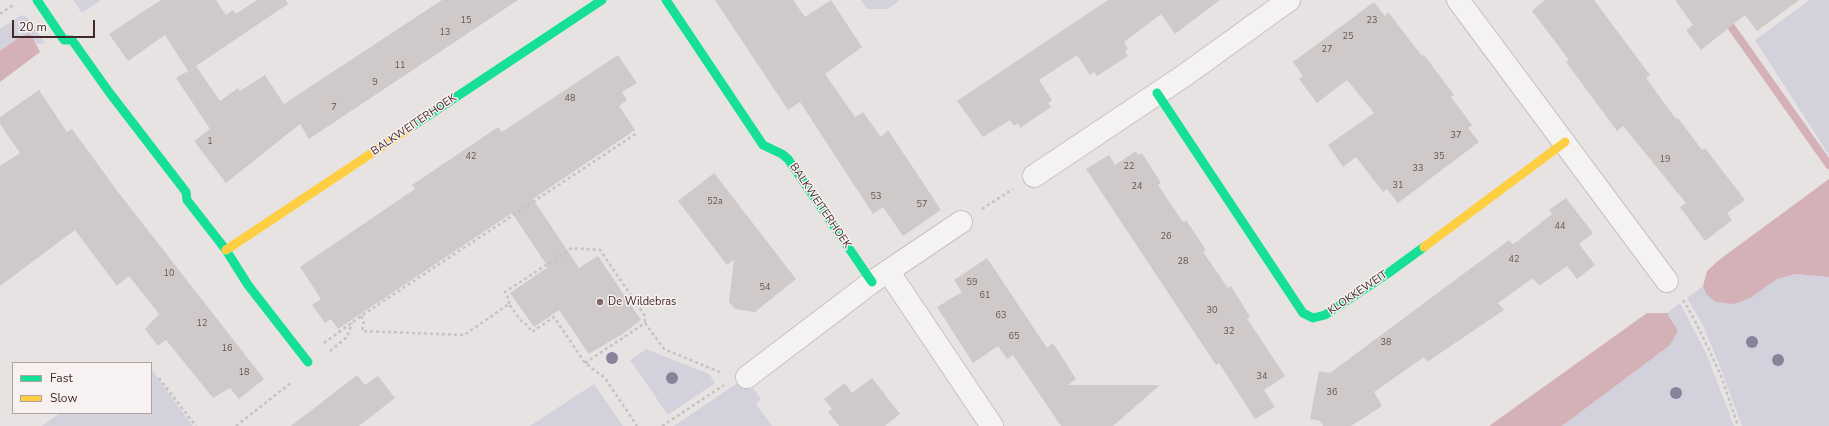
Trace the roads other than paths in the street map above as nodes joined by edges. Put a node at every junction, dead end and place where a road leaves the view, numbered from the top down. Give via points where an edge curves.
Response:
1 (37, 0) edge
2 (602, 0) edge
3 (666, 0) edge
4 (1288, 0) edge
5 (1458, 0) edge
6 (1157, 93) junction
7 (1565, 142) junction
8 (1034, 176) road end
9 (961, 222) road end
10 (226, 250) junction
11 (880, 276) junction
12 (1674, 288) road end
13 (308, 362) dead end
14 (734, 378) road end
15 (992, 426) edge

1 - 10 street via 64,40 72,40 186,192 187,200
2 - 10 street, BALKWEITERHOEK
3 - 11 street, BALKWEITERHOEK via 763,144 788,159
4 - 6 street
5 - 7 street
6 - 7 street, KLOKKEWEIT via 1303,313 1313,318 1325,315 1387,274
6 - 8 street
7 - 12 street
9 - 11 street
10 - 13 street via 248,286
11 - 14 street
11 - 15 street, BALKWEITERHOEK

